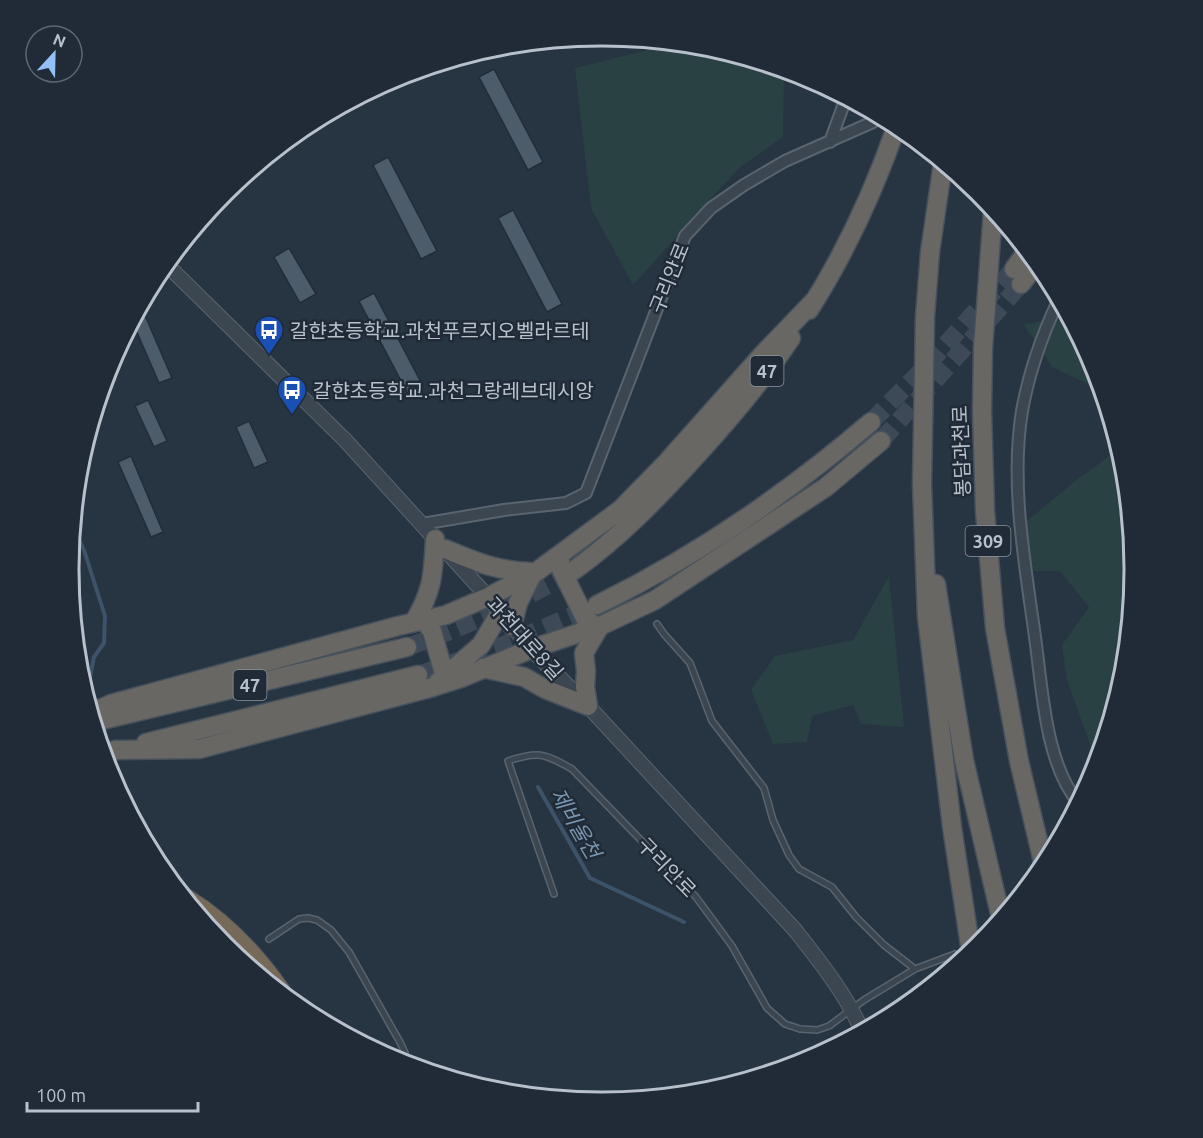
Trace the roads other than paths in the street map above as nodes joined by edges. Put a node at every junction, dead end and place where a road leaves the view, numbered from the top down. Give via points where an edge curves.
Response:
1 (843, 106) edge
2 (872, 123) edge
3 (893, 136) edge
4 (830, 142) junction
5 (942, 172) edge
6 (992, 222) edge
7 (1023, 261) edge
8 (1029, 269) edge
9 (173, 271) edge
10 (815, 300) junction
11 (1054, 308) edge
12 (871, 422) tunnel mouth
13 (881, 441) tunnel mouth
14 (922, 484) junction
15 (422, 524) junction
16 (440, 544) junction
17 (560, 555) junction
18 (573, 571) tunnel mouth
19 (535, 572) junction
20 (488, 597) junction
21 (597, 605) tunnel mouth
22 (506, 619) junction
23 (419, 621) junction
24 (657, 624) dead end
25 (598, 626) junction
26 (406, 647) tunnel mouth
27 (531, 649) junction
28 (483, 668) junction
29 (418, 675) tunnel mouth
30 (439, 682) junction
31 (588, 706) junction
32 (99, 710) edge
33 (102, 720) edge
34 (112, 751) edge
35 (113, 752) edge
36 (1073, 793) edge
37 (1041, 852) edge
38 (554, 894) dead end
39 (999, 908) edge
40 (210, 915) edge
41 (213, 917) joint
42 (269, 939) dead end
43 (962, 946) edge
44 (951, 957) edge
45 (259, 964) edge
46 (915, 969) junction
47 (852, 1009) junction
48 (859, 1023) edge
49 (405, 1053) edge

1 - 4 street
2 - 4 street, 구리안로
3 - 10 highway, 47 via 859,222
4 - 15 street, 구리안로 via 785,161 744,185 711,208 685,236 586,493 566,503
5 - 14 highway, 봉담과천로 via 925,317
6 - 37 highway, 봉담과천로 / 309 via 982,348 986,523 995,628 1019,761
7 - 8 highway via 1017,276
9 - 15 street, 과천대로8길 via 345,440
10 - 17 highway via 668,462 620,510
10 - 18 highway, 47 via 789,341 720,430 630,525
11 - 36 street via 1042,333 1022,411 1019,502 1048,733
12 - 21 highway via 742,519 662,570
13 - 25 highway via 826,486 655,600
14 - 39 highway, 봉담과천로 via 964,760
14 - 43 highway, 봉담과천로 via 927,618
15 - 16 street, 과천대로8길
16 - 19 highway via 484,565
16 - 20 street, 과천대로8길
16 - 23 highway
17 - 19 highway
17 - 25 highway via 560,567 585,618
19 - 20 highway
19 - 22 highway
20 - 22 street, 과천대로8길
20 - 23 highway
22 - 27 street, 과천대로8길
22 - 30 highway
23 - 30 highway via 432,630
23 - 32 highway
24 - 46 lane via 690,663 712,721 764,788 777,828 799,869 832,887 884,945
25 - 27 highway
25 - 31 highway via 584,653
26 - 33 highway, 47
27 - 28 highway
27 - 31 street, 과천대로8길
28 - 30 highway
28 - 31 highway via 524,677
29 - 34 highway, 47
30 - 35 highway via 199,749
31 - 47 street, 과천대로8길 via 795,930
38 - 47 lane, 구리안로 via 508,761 529,754 549,756 572,769 696,897 732,946 767,1008 785,1024 817,1030
40 - 41 highway
41 - 45 highway via 243,943
42 - 49 lane via 299,919 317,920 331,930 349,952
44 - 46 lane, 구리안로
46 - 47 lane, 구리안로
47 - 48 street, 과천대로8길

